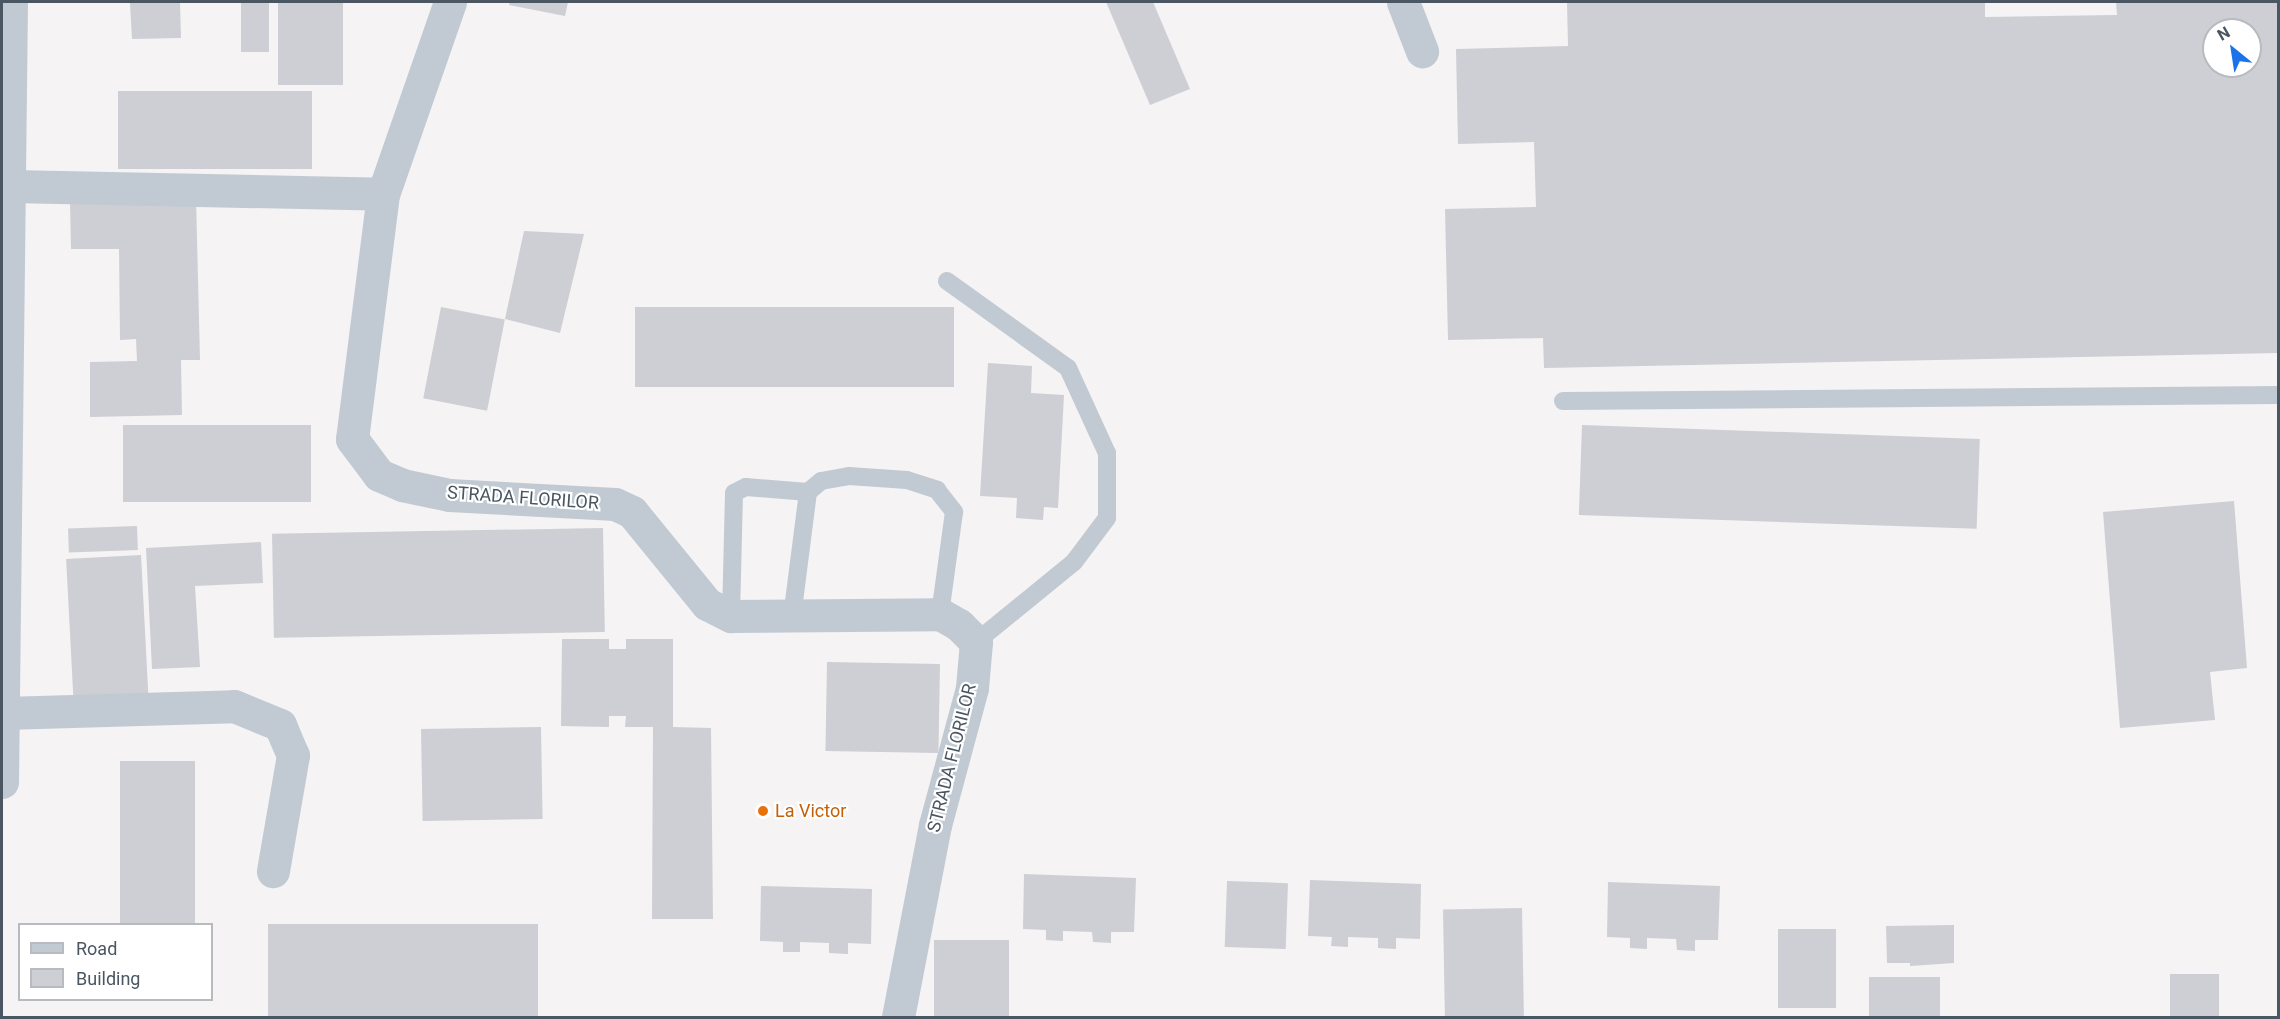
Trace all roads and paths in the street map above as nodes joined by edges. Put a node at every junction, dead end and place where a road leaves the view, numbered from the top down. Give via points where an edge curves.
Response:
1 (11, 2) edge
2 (450, 2) edge
3 (1403, 2) edge
4 (1422, 51) dead end
5 (11, 186) junction
6 (383, 194) junction
7 (947, 281) dead end
8 (2278, 395) edge
9 (1563, 401) dead end
10 (808, 492) junction
11 (940, 614) junction
12 (731, 616) junction
13 (792, 617) junction
14 (976, 642) junction
15 (4, 713) junction
16 (2, 782) edge
17 (273, 871) dead end
18 (898, 1017) edge

1 - 5 street
2 - 6 street, STRADA FLORILOR
3 - 4 street
5 - 6 street
5 - 15 street
6 - 12 street, STRADA FLORILOR via 352,439 379,475 402,485 449,495 615,504 632,512 707,604
7 - 14 lane via 1068,368 1107,453 1107,518 1074,562
8 - 9 lane
10 - 11 lane via 821,482 849,476 907,480 937,490 954,512
10 - 12 lane via 746,487 734,493
10 - 13 lane
11 - 13 street, STRADA FLORILOR
11 - 14 street
12 - 13 street, STRADA FLORILOR
14 - 18 street, STRADA FLORILOR via 972,688 935,825
15 - 16 street
15 - 17 street via 234,706 280,725 293,755

